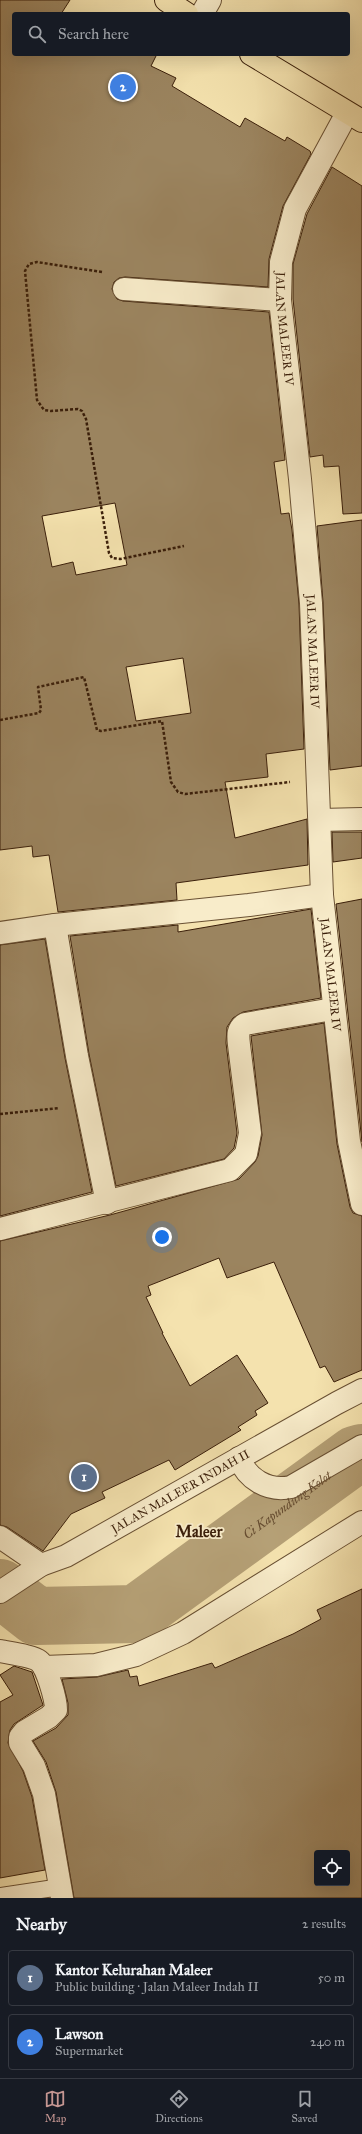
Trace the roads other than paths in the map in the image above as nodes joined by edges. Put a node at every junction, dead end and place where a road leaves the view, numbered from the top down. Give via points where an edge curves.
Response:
1 (166, 0) edge
2 (210, 0) edge
3 (184, 12) edge
4 (203, 12) edge
5 (255, 56) edge
6 (354, 117) edge
7 (124, 289) road end
8 (280, 300) junction
9 (362, 819) edge
10 (320, 820) junction
11 (322, 895) junction
12 (55, 925) junction
13 (0, 933) edge
14 (333, 1009) junction
15 (107, 1203) junction
16 (362, 1204) edge
17 (0, 1229) edge
18 (362, 1390) edge
19 (362, 1446) edge
20 (239, 1458) junction
21 (362, 1522) edge
22 (0, 1537) edge
23 (41, 1565) junction
24 (4, 1589) edge
25 (0, 1651) edge
26 (44, 1667) junction
27 (62, 1892) edge
28 (0, 1896) edge

1 - 3 main road
2 - 4 street
5 - 6 main road
6 - 8 street, JALAN MALEER IV via 295,209 281,262
7 - 8 street
8 - 10 street, JALAN MALEER IV via 311,604
9 - 10 street
10 - 11 street, JALAN MALEER IV
11 - 12 street
11 - 14 street, JALAN MALEER IV
12 - 13 street
12 - 15 street via 77,1056
14 - 15 street via 245,1024 241,1027 238,1032 239,1051 250,1133 246,1154 230,1170
14 - 16 street, JALAN MALEER IV via 349,1141
15 - 17 street
18 - 20 street, JALAN MALEER INDAH II
19 - 20 street via 291,1486 280,1489 254,1480 243,1469
20 - 23 street, JALAN MALEER INDAH II via 66,1556
21 - 26 street via 183,1633 136,1655 96,1665
22 - 23 street
23 - 24 street, JALAN MALEER INDAH II
25 - 26 street via 38,1660
26 - 27 street via 56,1702 56,1710 24,1732 20,1737 20,1744 34,1766 44,1794
27 - 28 lane

